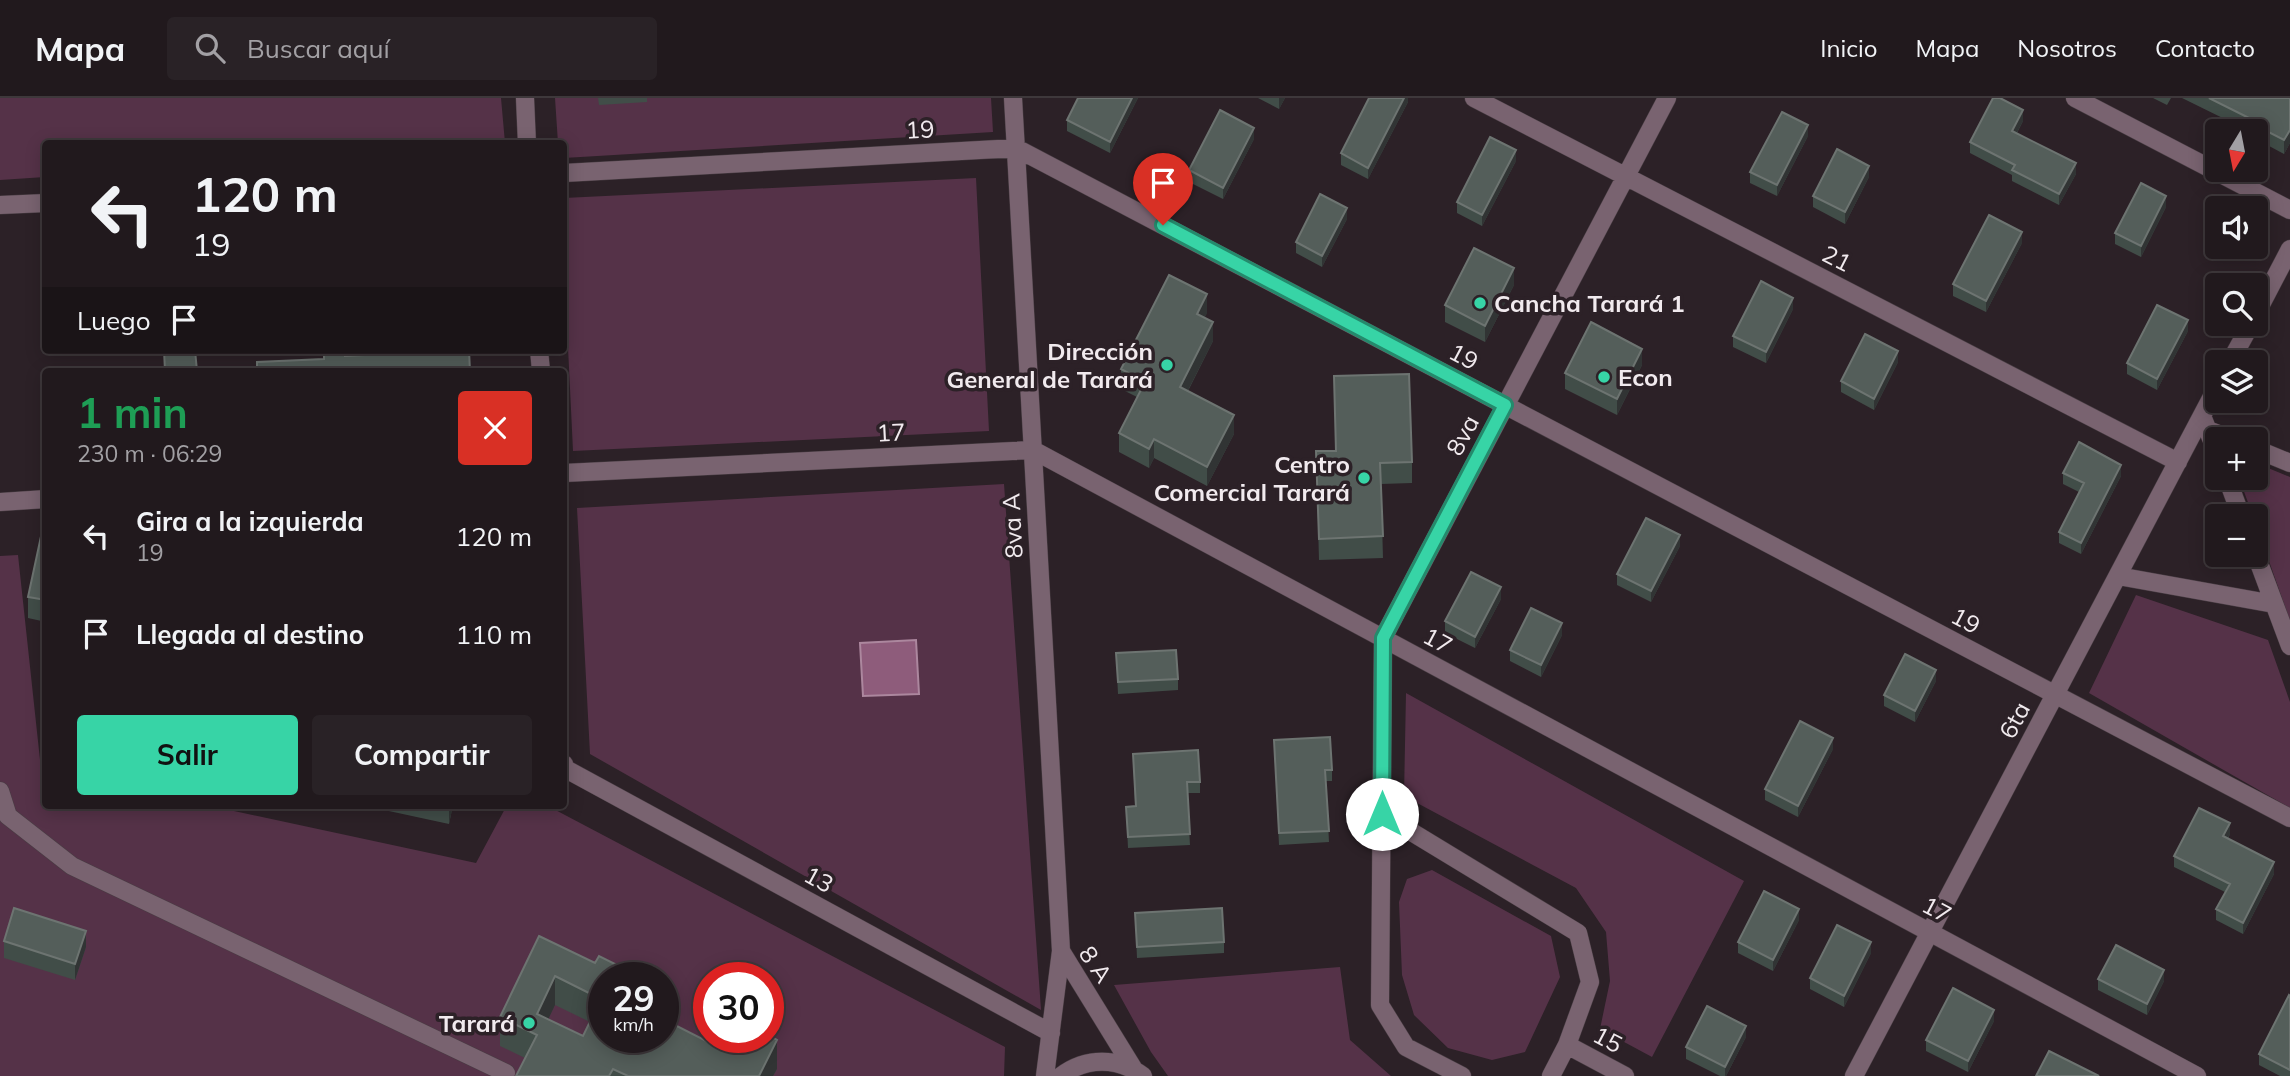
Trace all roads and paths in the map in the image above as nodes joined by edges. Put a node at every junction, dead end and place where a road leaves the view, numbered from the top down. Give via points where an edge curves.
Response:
1 (525, 98) edge
2 (1013, 98) edge
3 (1474, 98) edge
4 (1667, 98) edge
5 (2075, 98) edge
6 (527, 140) edge
7 (1016, 148) junction
8 (567, 173) edge
9 (1626, 176) junction
10 (42, 203) edge
11 (0, 205) edge
12 (2290, 210) edge
13 (2290, 250) edge
14 (2268, 291) edge
15 (1505, 405) junction
16 (2208, 413) edge
17 (2205, 423) junction
18 (2207, 427) edge
19 (2212, 427) edge
20 (1033, 450) junction
21 (2268, 454) edge
22 (2178, 462) junction
23 (2290, 463) edge
24 (567, 473) edge
25 (42, 499) edge
26 (0, 502) edge
27 (2260, 567) edge
28 (2118, 576) junction
29 (2274, 604) junction
30 (1383, 638) junction
31 (2290, 646) edge
32 (2055, 694) junction
33 (567, 768) edge
34 (0, 791) edge
35 (1382, 814) junction
36 (2290, 818) edge
37 (1930, 932) junction
38 (1060, 951) junction
39 (1051, 1033) junction
40 (1567, 1045) junction
41 (1138, 1072) edge
42 (506, 1073) dead end
43 (1045, 1076) edge
44 (1061, 1076) edge
45 (1462, 1076) edge
46 (1551, 1076) edge
47 (1625, 1076) edge
48 (1854, 1076) edge
49 (2197, 1076) edge

1 - 6 street
2 - 7 street, 8va A
3 - 9 street, 21
4 - 9 street, 8va
5 - 12 street
7 - 8 street, 19
7 - 15 street, 19
7 - 20 street, 8va A
9 - 15 street, 8va
9 - 22 street, 21
10 - 11 street
13 - 14 street
15 - 30 street, 8va
15 - 32 street, 19
16 - 17 street, 6ta
17 - 18 street
17 - 19 street
17 - 22 street, 6ta
20 - 24 street, 17
20 - 30 street, 17
20 - 38 street, 8va A
21 - 23 street
22 - 28 street, 6ta
25 - 26 street
27 - 29 street
28 - 29 street
28 - 32 street, 6ta
29 - 31 street
30 - 35 street, 8va
30 - 37 street, 17
32 - 36 street, 19
32 - 37 street, 6ta
33 - 39 street, 13
34 - 42 street via 8,816 72,866
35 - 40 street via 1578,933 1590,982
35 - 45 street, 8va via 1380,1005 1406,1047
37 - 48 street, 6ta
37 - 49 street, 17
38 - 39 street, 8 A
38 - 41 street, 8 A
39 - 43 street, 8 A
40 - 46 street
40 - 47 street, 15
41 - 44 street via 1113,1061 1091,1061

